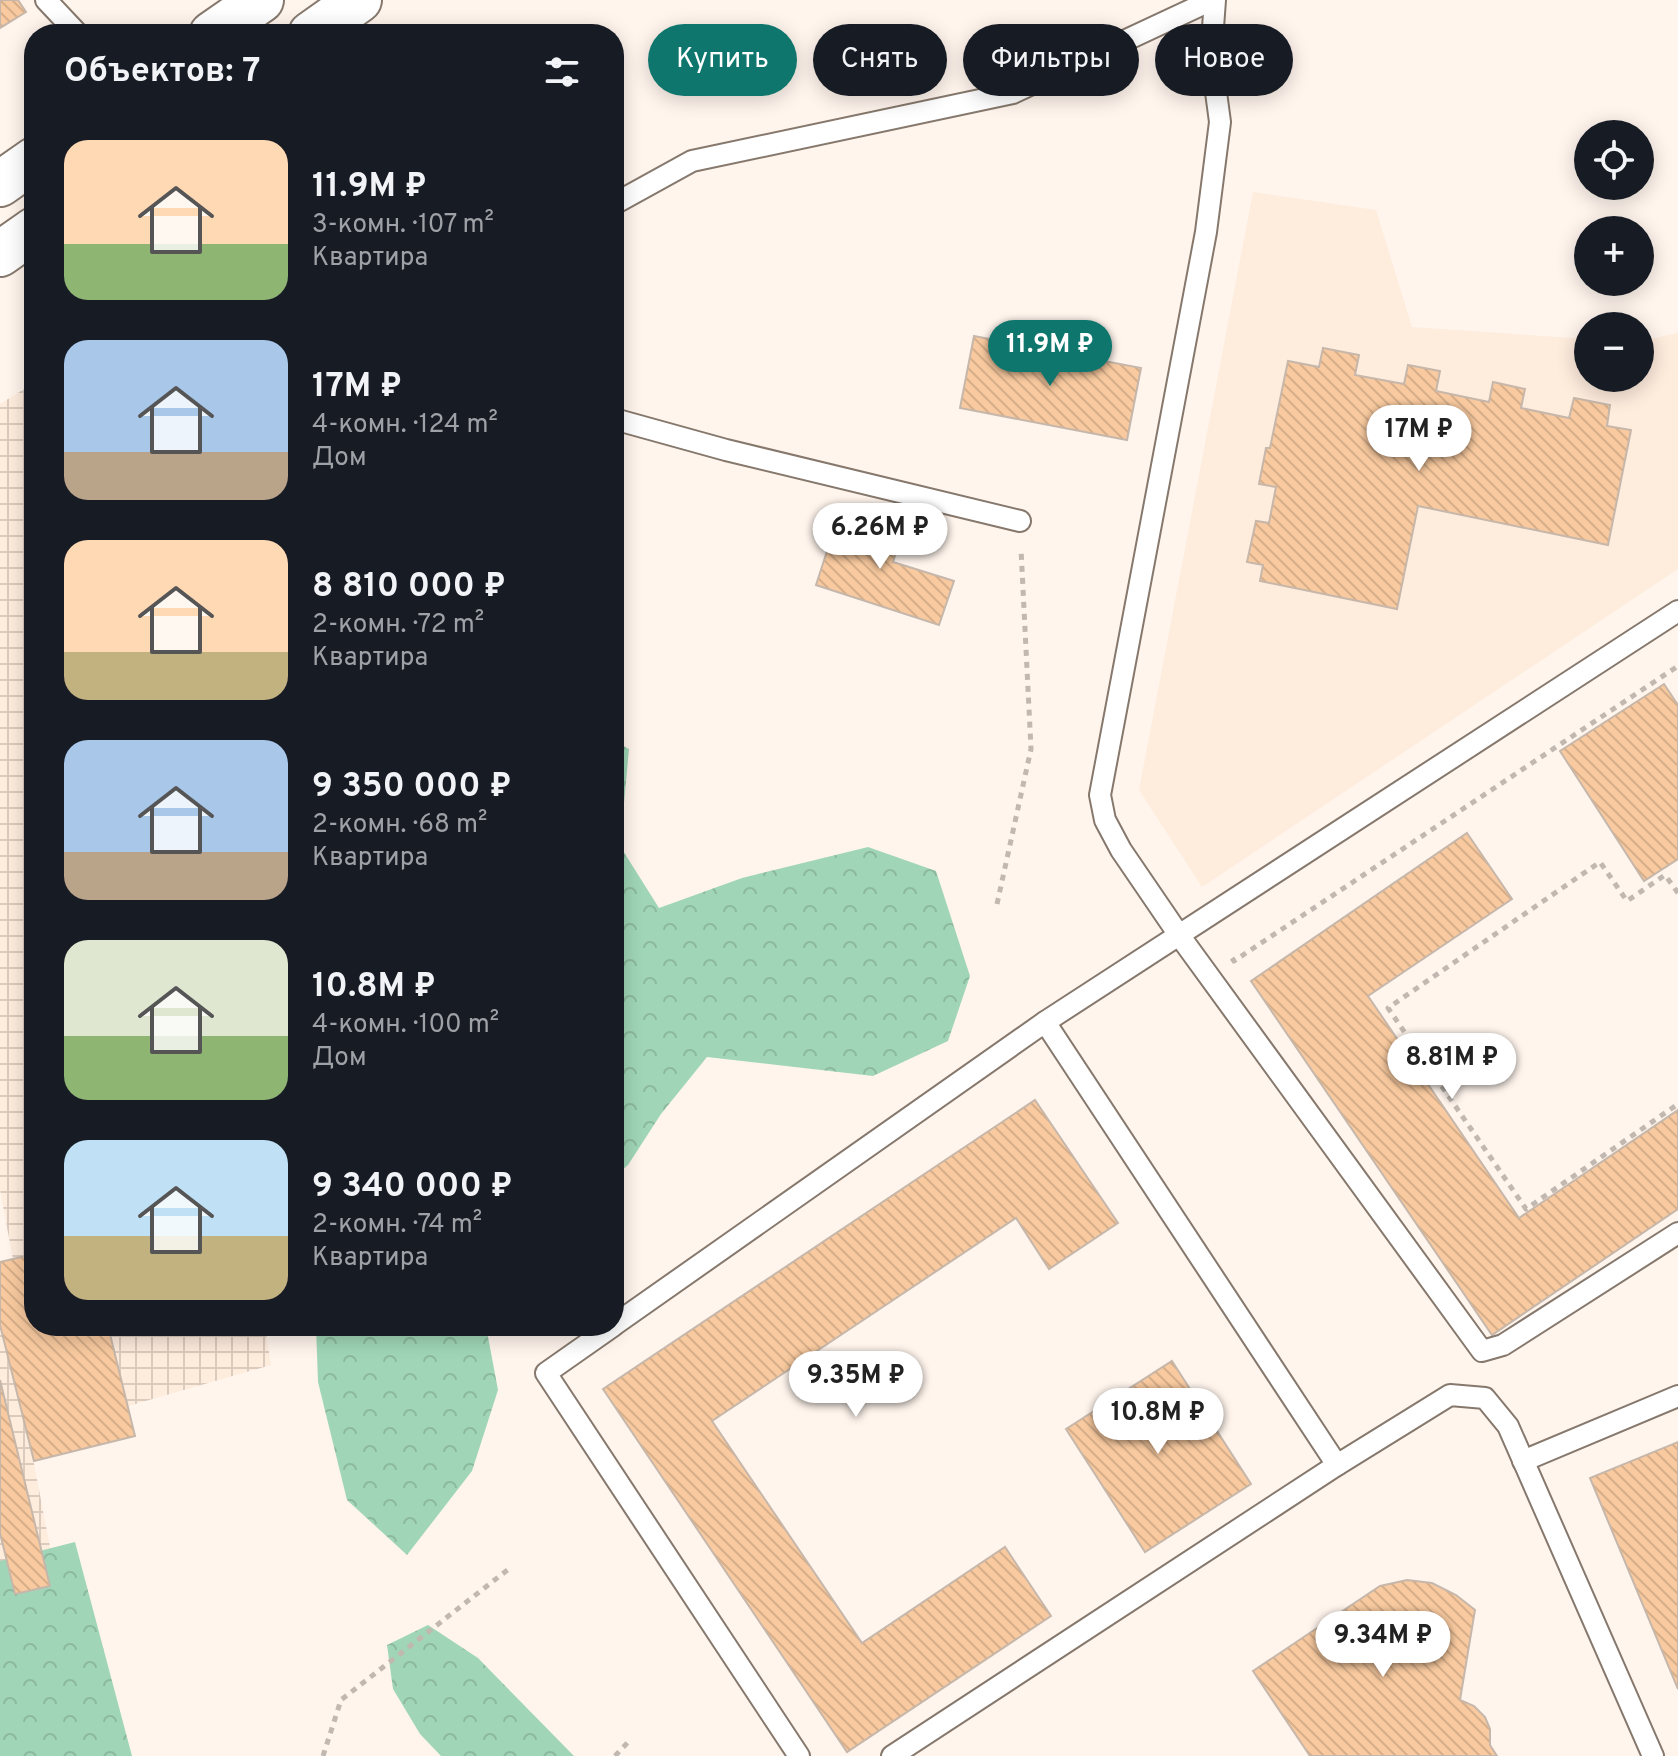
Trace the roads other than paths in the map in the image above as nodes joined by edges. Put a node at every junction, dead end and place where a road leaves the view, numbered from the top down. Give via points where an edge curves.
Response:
1 (46, 0) edge
2 (261, 0) edge
3 (359, 0) edge
4 (1213, 0) edge
5 (69, 24) edge
6 (226, 24) edge
7 (325, 24) edge
8 (24, 167) edge
9 (0, 184) edge
10 (624, 198) edge
11 (24, 237) edge
12 (0, 254) edge
13 (624, 422) edge
14 (1020, 521) road end
15 (1678, 611) edge
16 (1179, 935) junction
17 (1045, 1022) junction
18 (1678, 1233) edge
19 (624, 1318) edge
20 (599, 1336) edge
21 (1678, 1396) edge
22 (1523, 1461) junction
23 (1337, 1465) junction
24 (799, 1756) edge
25 (892, 1756) edge
26 (1653, 1756) edge

1 - 5 lane
2 - 6 main road
3 - 7 main road
4 - 10 lane via 1013,93 692,161
4 - 16 lane via 1211,55 1220,122 1206,232 1100,795 1105,820 1121,850
8 - 9 main road
11 - 12 main road
13 - 14 lane
15 - 16 lane
16 - 17 lane
16 - 18 lane via 1482,1351 1503,1345
17 - 19 lane
17 - 23 lane
20 - 24 lane via 546,1373
21 - 22 lane
22 - 23 lane via 1508,1426 1485,1398 1450,1395
22 - 26 lane
23 - 25 lane

